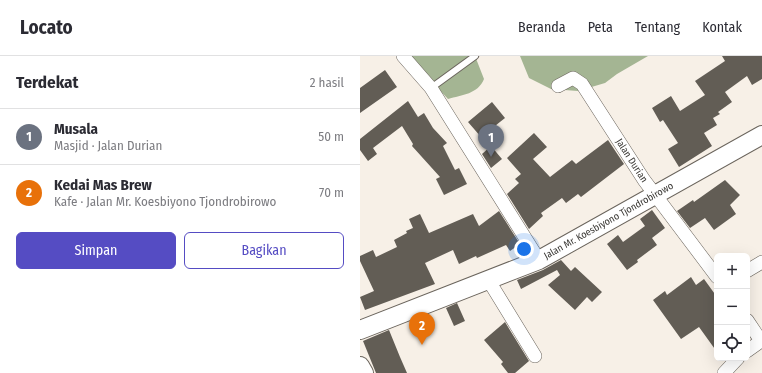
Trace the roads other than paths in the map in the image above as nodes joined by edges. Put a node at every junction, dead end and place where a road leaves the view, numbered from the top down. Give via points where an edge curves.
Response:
1 (403, 56) edge
2 (474, 56) edge
3 (558, 86) dead end
4 (431, 88) junction
5 (762, 135) edge
6 (655, 195) junction
7 (539, 260) junction
8 (762, 262) edge
9 (750, 269) edge
10 (714, 273) edge
11 (489, 281) junction
12 (750, 325) edge
13 (360, 330) edge
14 (761, 342) edge
15 (750, 349) edge
16 (535, 356) dead end
17 (735, 361) edge
18 (360, 366) edge
19 (364, 373) edge
20 (724, 373) edge

1 - 4 street
2 - 4 lane
3 - 6 street, Jalan Durian via 573,78 579,80
4 - 7 street
5 - 6 main road, Jalan Mr. Koesbiyono Tjondrobirowo
6 - 7 main road, Jalan Mr. Koesbiyono Tjondrobirowo
6 - 10 street, Jalan Durian
7 - 11 main road, Jalan Mr. Koesbiyono Tjondrobirowo
8 - 9 street
11 - 13 main road, Jalan Mr. Koesbiyono Tjondrobirowo
11 - 16 street
12 - 14 street
14 - 15 street
17 - 20 street
18 - 19 main road

